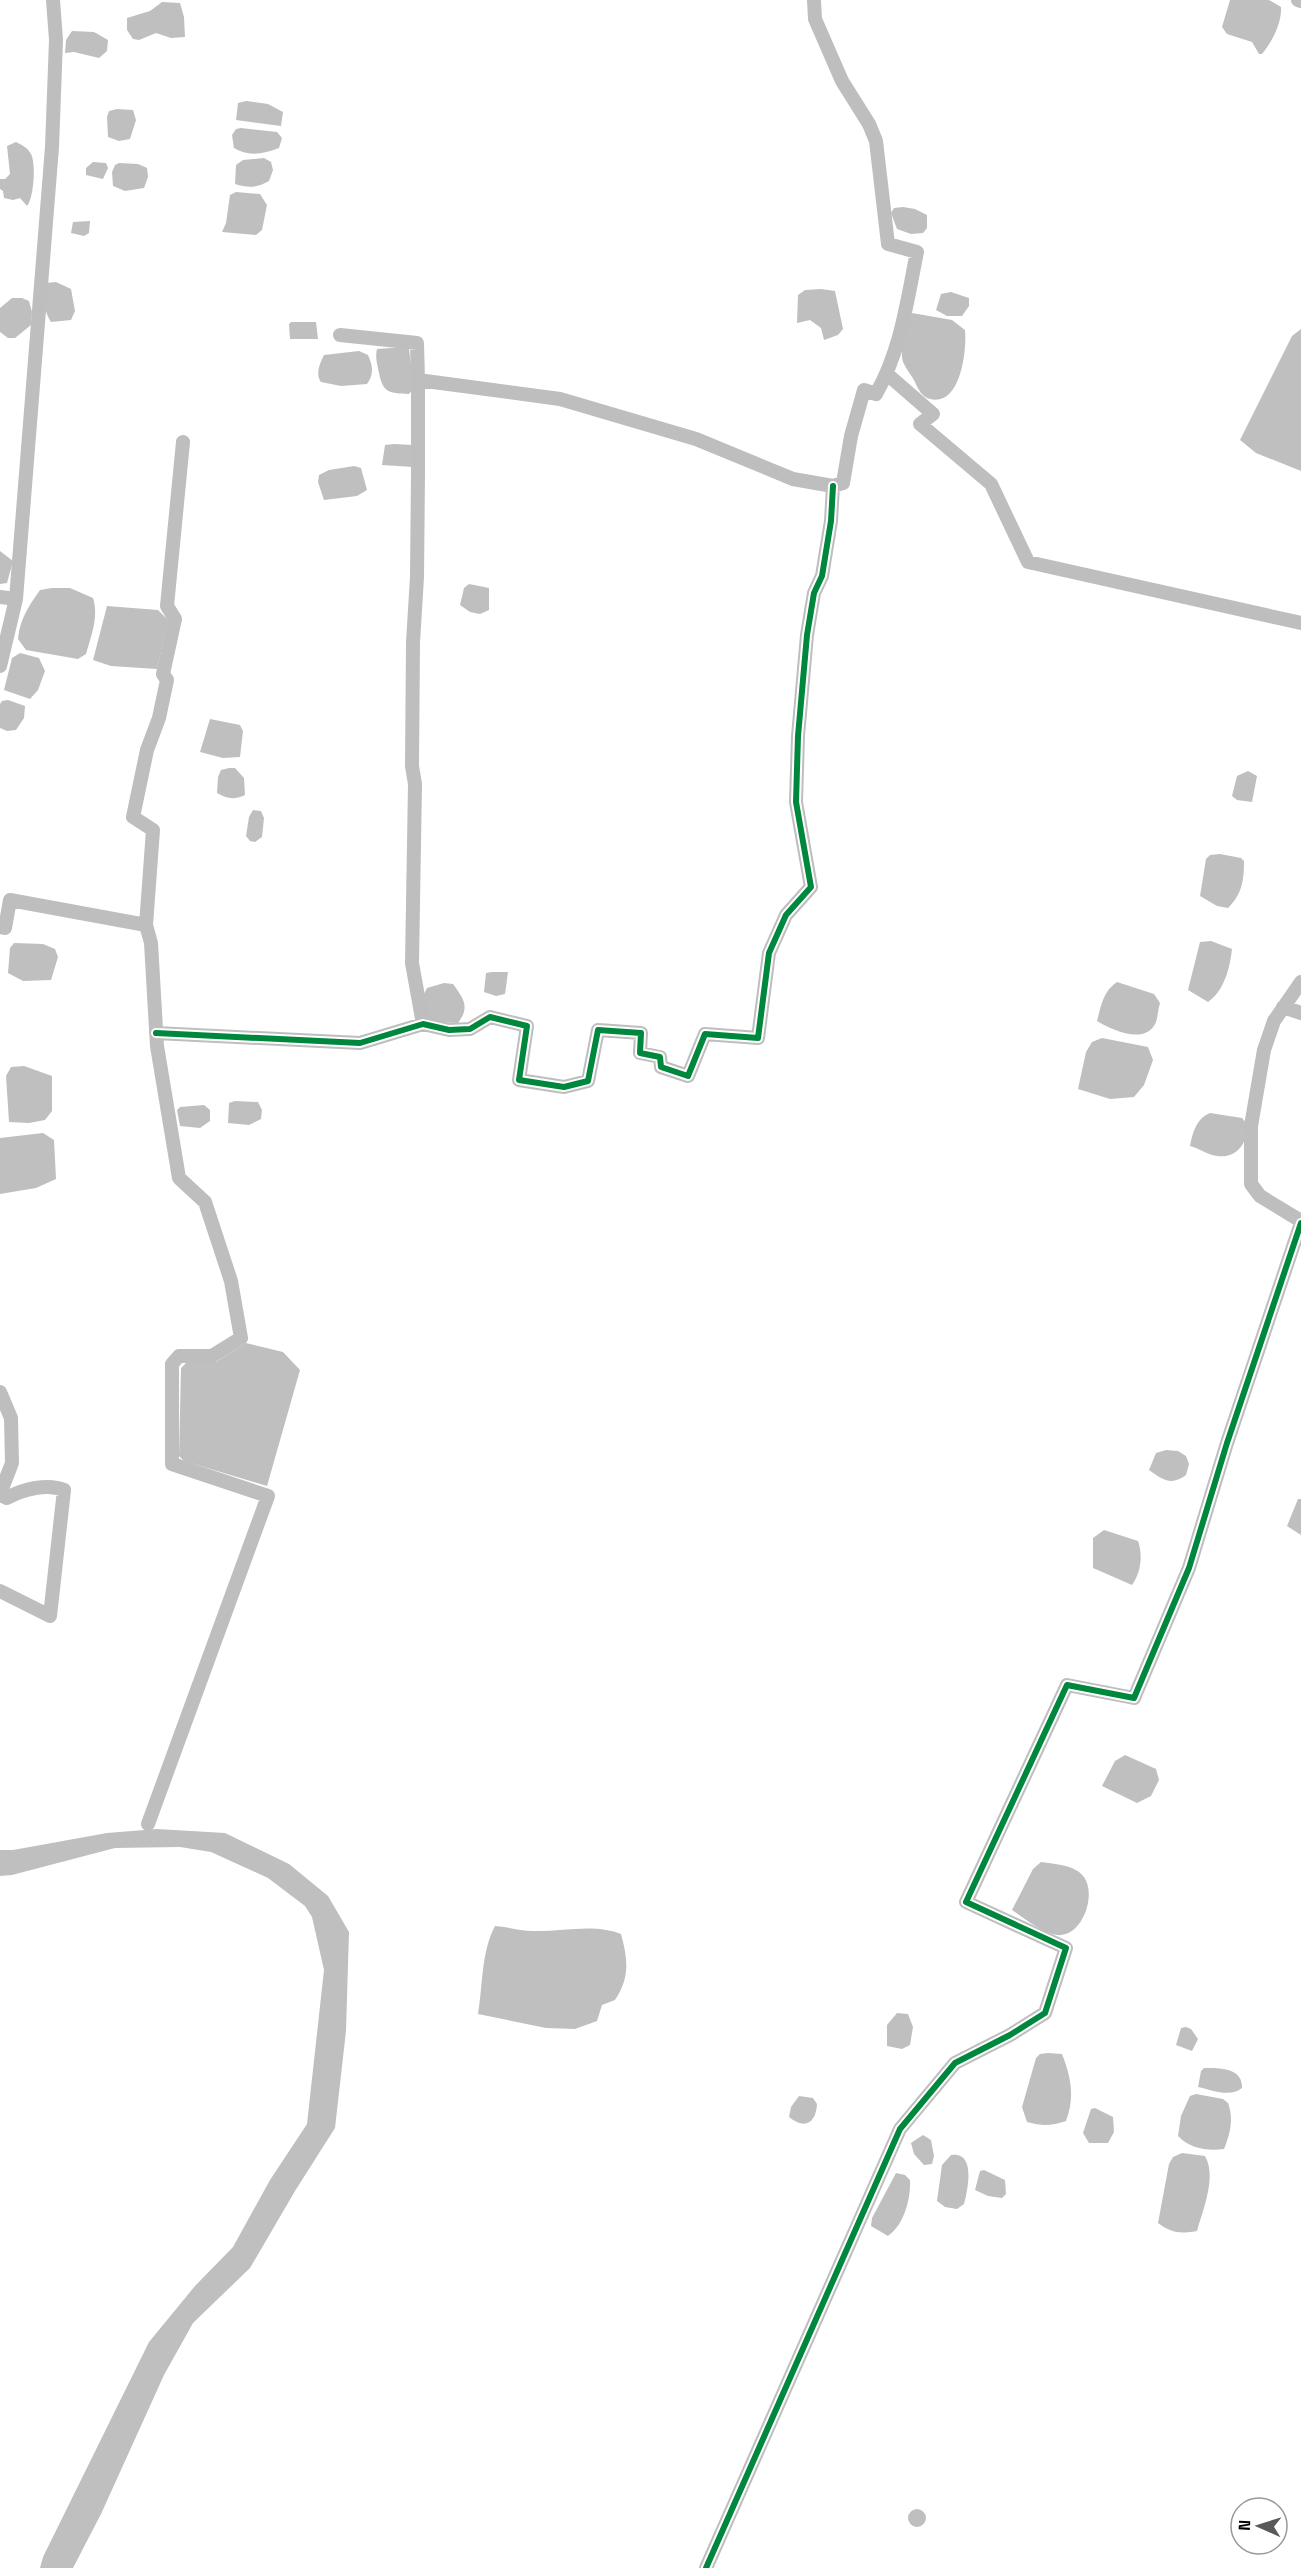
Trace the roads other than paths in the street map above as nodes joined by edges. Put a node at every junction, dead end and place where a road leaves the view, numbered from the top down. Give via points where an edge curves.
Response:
1 (53, 0) edge
2 (814, 0) edge
3 (340, 335) dead end
4 (887, 374) junction
5 (418, 380) junction
6 (183, 442) dead end
7 (833, 486) junction
8 (0, 597) edge
9 (16, 599) junction
10 (1301, 623) edge
11 (0, 666) edge
12 (146, 925) junction
13 (0, 927) edge
14 (1301, 982) edge
15 (1283, 1007) junction
16 (1301, 1013) edge
17 (423, 1024) junction
18 (156, 1033) junction
19 (1301, 1222) edge
20 (0, 1392) edge
21 (0, 1495) edge
22 (0, 1591) edge
23 (148, 1824) dead end
24 (706, 2568) edge

1 - 9 street via 56,40 52,147
2 - 4 street via 815,19 842,81 876,141 888,244 917,252 901,333
3 - 5 street via 417,343
4 - 7 street via 876,394 864,390 843,483
4 - 10 street via 933,414 920,424 991,484 1028,562
5 - 7 street via 560,399 686,435 794,479
5 - 17 street via 417,577 412,642 412,963
6 - 12 street via 167,606 175,618 163,674 167,680 133,817 153,831
7 - 17 street via 822,576 814,593 807,636 798,736 796,802 811,887 786,915 769,953 758,1038 705,1034 688,1076 661,1067 660,1057 640,1053 641,1033 598,1030 588,1082 564,1087 519,1080 527,1026 490,1017 470,1029 449,1030
8 - 9 street
9 - 11 street
12 - 13 street via 10,900 5,928
12 - 18 street via 151,943
14 - 15 street
15 - 16 street
15 - 19 street via 1264,1050 1251,1126 1251,1184 1260,1196
17 - 18 street via 360,1043
18 - 23 street via 179,1178 205,1202 231,1281 241,1338 212,1356 179,1356 172,1364 172,1464 268,1496
19 - 24 street via 1189,1568 1134,1698 1067,1685 966,1902 1066,1948 1045,2013 955,2063 900,2129
20 - 21 street via 11,1419 12,1463
21 - 22 street via 7,1498 53,1485 64,1490 50,1616

